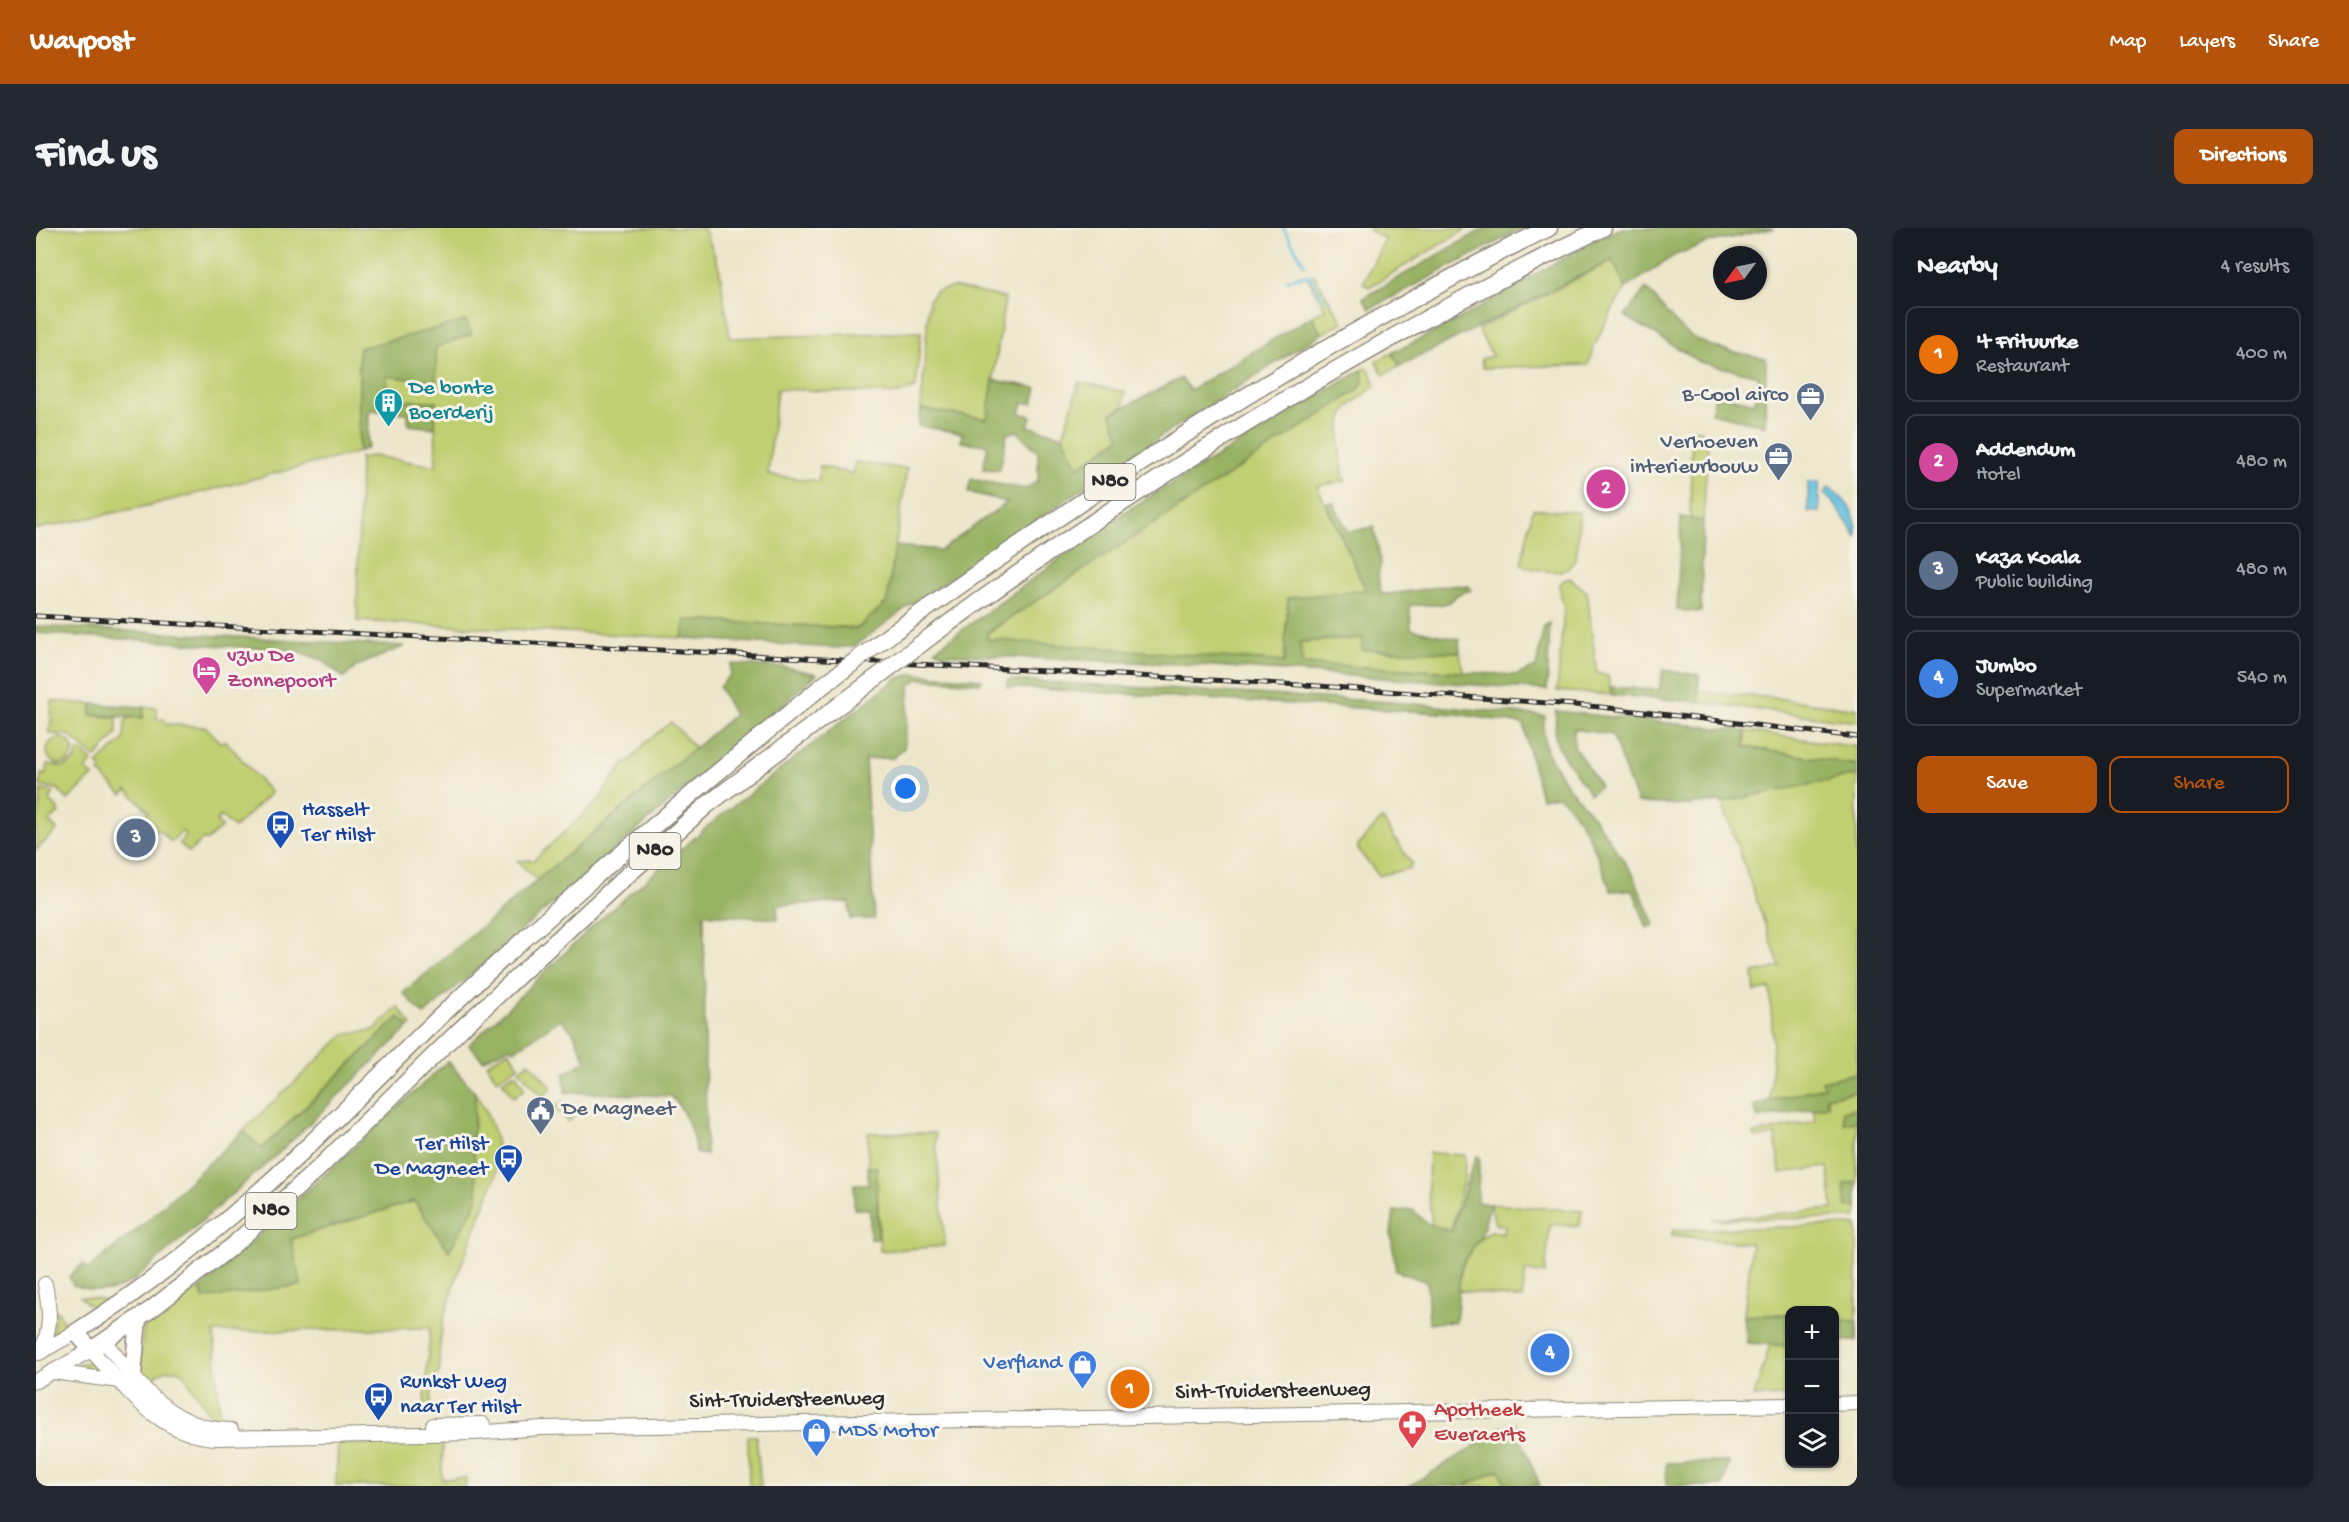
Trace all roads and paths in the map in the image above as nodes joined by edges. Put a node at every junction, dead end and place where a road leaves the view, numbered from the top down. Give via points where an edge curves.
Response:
1 (1549, 228) edge
2 (1603, 228) edge
3 (45, 1284) dead end
4 (138, 1318) junction
5 (92, 1322) junction
6 (76, 1332) junction
7 (98, 1346) junction
8 (39, 1353) edge
9 (53, 1372) junction
10 (126, 1379) junction
11 (36, 1381) edge
12 (1857, 1403) edge
13 (1839, 1404) edge
14 (1785, 1405) edge

1 - 5 highway, N80, bridge via 1331,345 1210,417 895,631 821,687 606,866 225,1221
2 - 4 highway, N80, bridge via 1518,268 1224,437 1020,570 933,634 707,805 461,1029 319,1168 231,1247
3 - 8 main road via 51,1315 47,1338
4 - 7 highway, N80
4 - 10 highway
5 - 6 highway, N80
5 - 7 highway, Sint-Truidersteenweg
6 - 7 highway, Sint-Truidersteenweg
6 - 8 main road, N80
7 - 9 main road, N80
7 - 10 main road, Sint-Truidersteenweg
9 - 10 main road
9 - 11 main road, N80
10 - 14 main road, Sint-Truidersteenweg via 183,1420 217,1430 394,1429 458,1424 542,1428
12 - 13 main road

